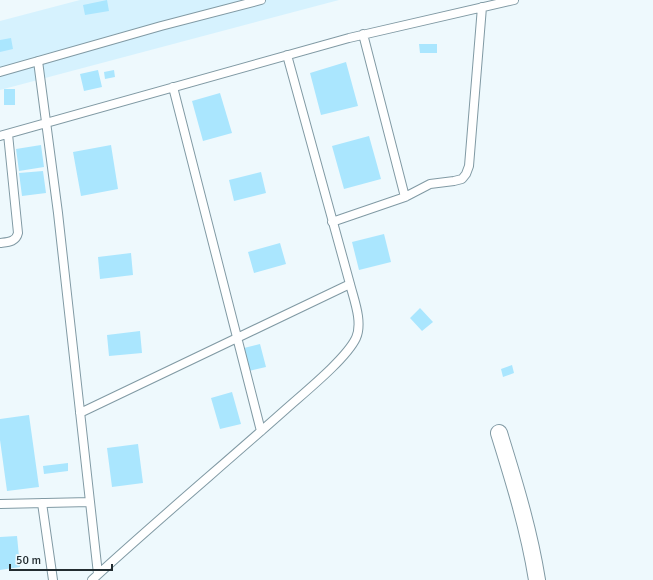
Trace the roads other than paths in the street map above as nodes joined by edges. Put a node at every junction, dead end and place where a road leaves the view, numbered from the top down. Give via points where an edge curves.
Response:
1 (261, 0) edge
2 (514, 0) edge
3 (482, 7) junction
4 (363, 34) junction
5 (287, 55) junction
6 (38, 61) junction
7 (0, 72) edge
8 (173, 87) junction
9 (46, 123) junction
10 (4, 135) edge
11 (405, 197) junction
12 (332, 222) junction
13 (0, 244) edge
14 (350, 284) junction
15 (238, 338) junction
16 (80, 413) junction
17 (262, 431) junction
18 (499, 433) dead end
19 (90, 502) junction
20 (42, 503) junction
21 (0, 504) edge
22 (95, 577) edge
23 (53, 580) edge
24 (537, 580) edge

1 - 6 lane
2 - 3 lane
3 - 4 lane
3 - 11 lane via 469,166 466,174 462,179 430,184
4 - 5 lane
4 - 11 lane
5 - 8 lane
5 - 12 lane
6 - 7 lane
6 - 9 lane
8 - 9 lane
8 - 15 lane
9 - 10 lane
9 - 16 lane
10 - 13 lane via 18,233 14,240
11 - 12 lane
12 - 14 lane
14 - 15 lane
14 - 17 lane via 358,321 356,338 328,370
15 - 16 lane
15 - 17 lane
16 - 19 lane
17 - 22 lane
18 - 24 street via 518,493
19 - 20 lane
19 - 22 lane
20 - 21 lane
20 - 23 lane

